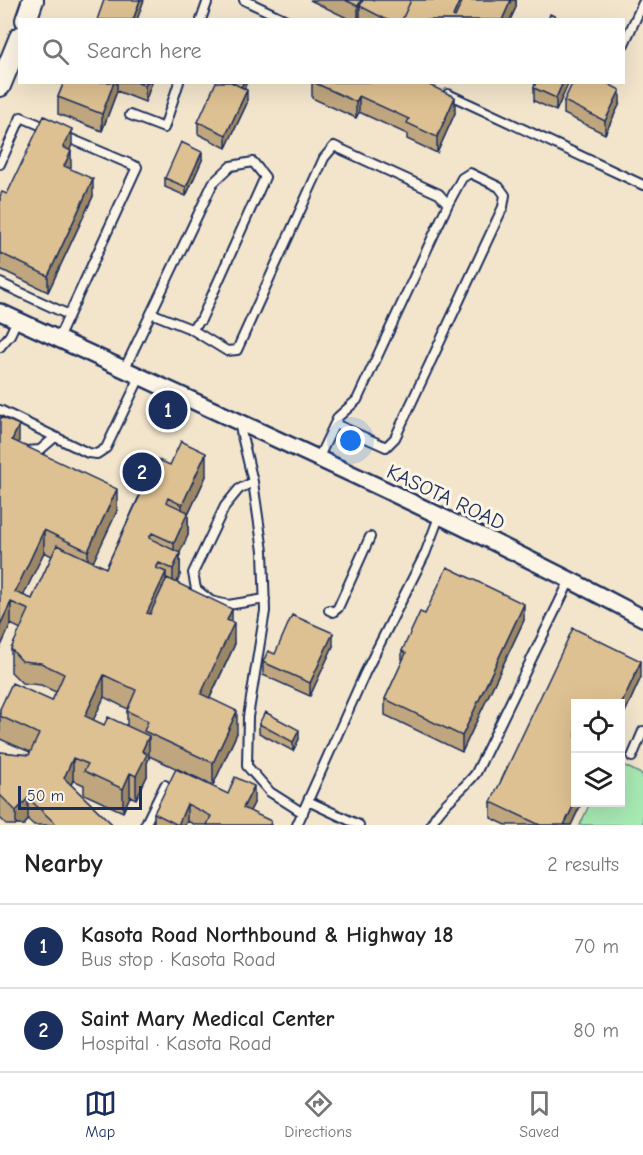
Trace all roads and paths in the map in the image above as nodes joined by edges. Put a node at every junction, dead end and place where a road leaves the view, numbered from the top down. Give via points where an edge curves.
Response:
1 (33, 0) edge
2 (208, 0) edge
3 (244, 0) edge
4 (643, 3) edge
5 (27, 18) edge
6 (202, 18) edge
7 (282, 18) edge
8 (18, 42) edge
9 (625, 42) edge
10 (179, 84) edge
11 (0, 86) edge
12 (443, 92) edge
13 (130, 115) dead end
14 (0, 164) edge
15 (643, 185) edge
16 (448, 204) junction
17 (0, 283) edge
18 (0, 312) edge
19 (152, 313) junction
20 (69, 315) junction
21 (17, 320) junction
22 (191, 329) junction
23 (58, 339) junction
24 (0, 347) edge
25 (124, 370) junction
26 (141, 377) junction
27 (0, 410) edge
28 (238, 423) junction
29 (334, 424) junction
30 (55, 436) junction
31 (19, 447) edge
32 (318, 460) junction
33 (253, 483) junction
34 (439, 517) junction
35 (370, 537) dead end
36 (570, 580) junction
37 (265, 598) junction
38 (329, 610) dead end
39 (643, 618) edge
40 (643, 731) edge
41 (632, 757) dead end
42 (165, 784) dead end
43 (308, 801) junction
44 (303, 813) junction
45 (145, 825) edge
46 (297, 825) edge
47 (359, 825) edge
48 (431, 825) edge

1 - 5 street
2 - 6 lane
3 - 7 lane
4 - 9 lane
8 - 11 street
10 - 13 lane via 164,128
12 - 15 lane
14 - 20 lane via 21,117 137,167
16 - 22 lane via 439,194 334,146 324,158 237,350 226,351
16 - 29 lane via 357,400
16 - 29 lane via 462,178 470,173 499,187 505,195 503,207 395,438 386,447
17 - 20 lane
18 - 21 street, KASOTA ROAD
19 - 22 lane
19 - 22 lane via 213,183 231,166 253,162 265,177 201,320
19 - 25 lane
20 - 23 lane
21 - 23 street, KASOTA ROAD
21 - 24 lane
23 - 25 street, KASOTA ROAD
25 - 26 street, KASOTA ROAD
26 - 28 street, KASOTA ROAD
26 - 30 lane via 106,447 97,454
27 - 30 lane
28 - 32 street, KASOTA ROAD
28 - 33 lane
29 - 32 lane
30 - 31 lane via 40,450 27,452
32 - 34 street, KASOTA ROAD
33 - 37 lane
33 - 37 lane via 239,489 225,506 193,573 196,589 211,602 228,605
34 - 36 street, KASOTA ROAD
34 - 43 lane
35 - 38 lane via 338,608
36 - 39 street, KASOTA ROAD
36 - 48 lane via 476,772 436,814
37 - 44 lane via 248,717 247,766 270,792
40 - 41 lane
42 - 45 lane
43 - 44 lane
43 - 47 lane
44 - 46 lane

